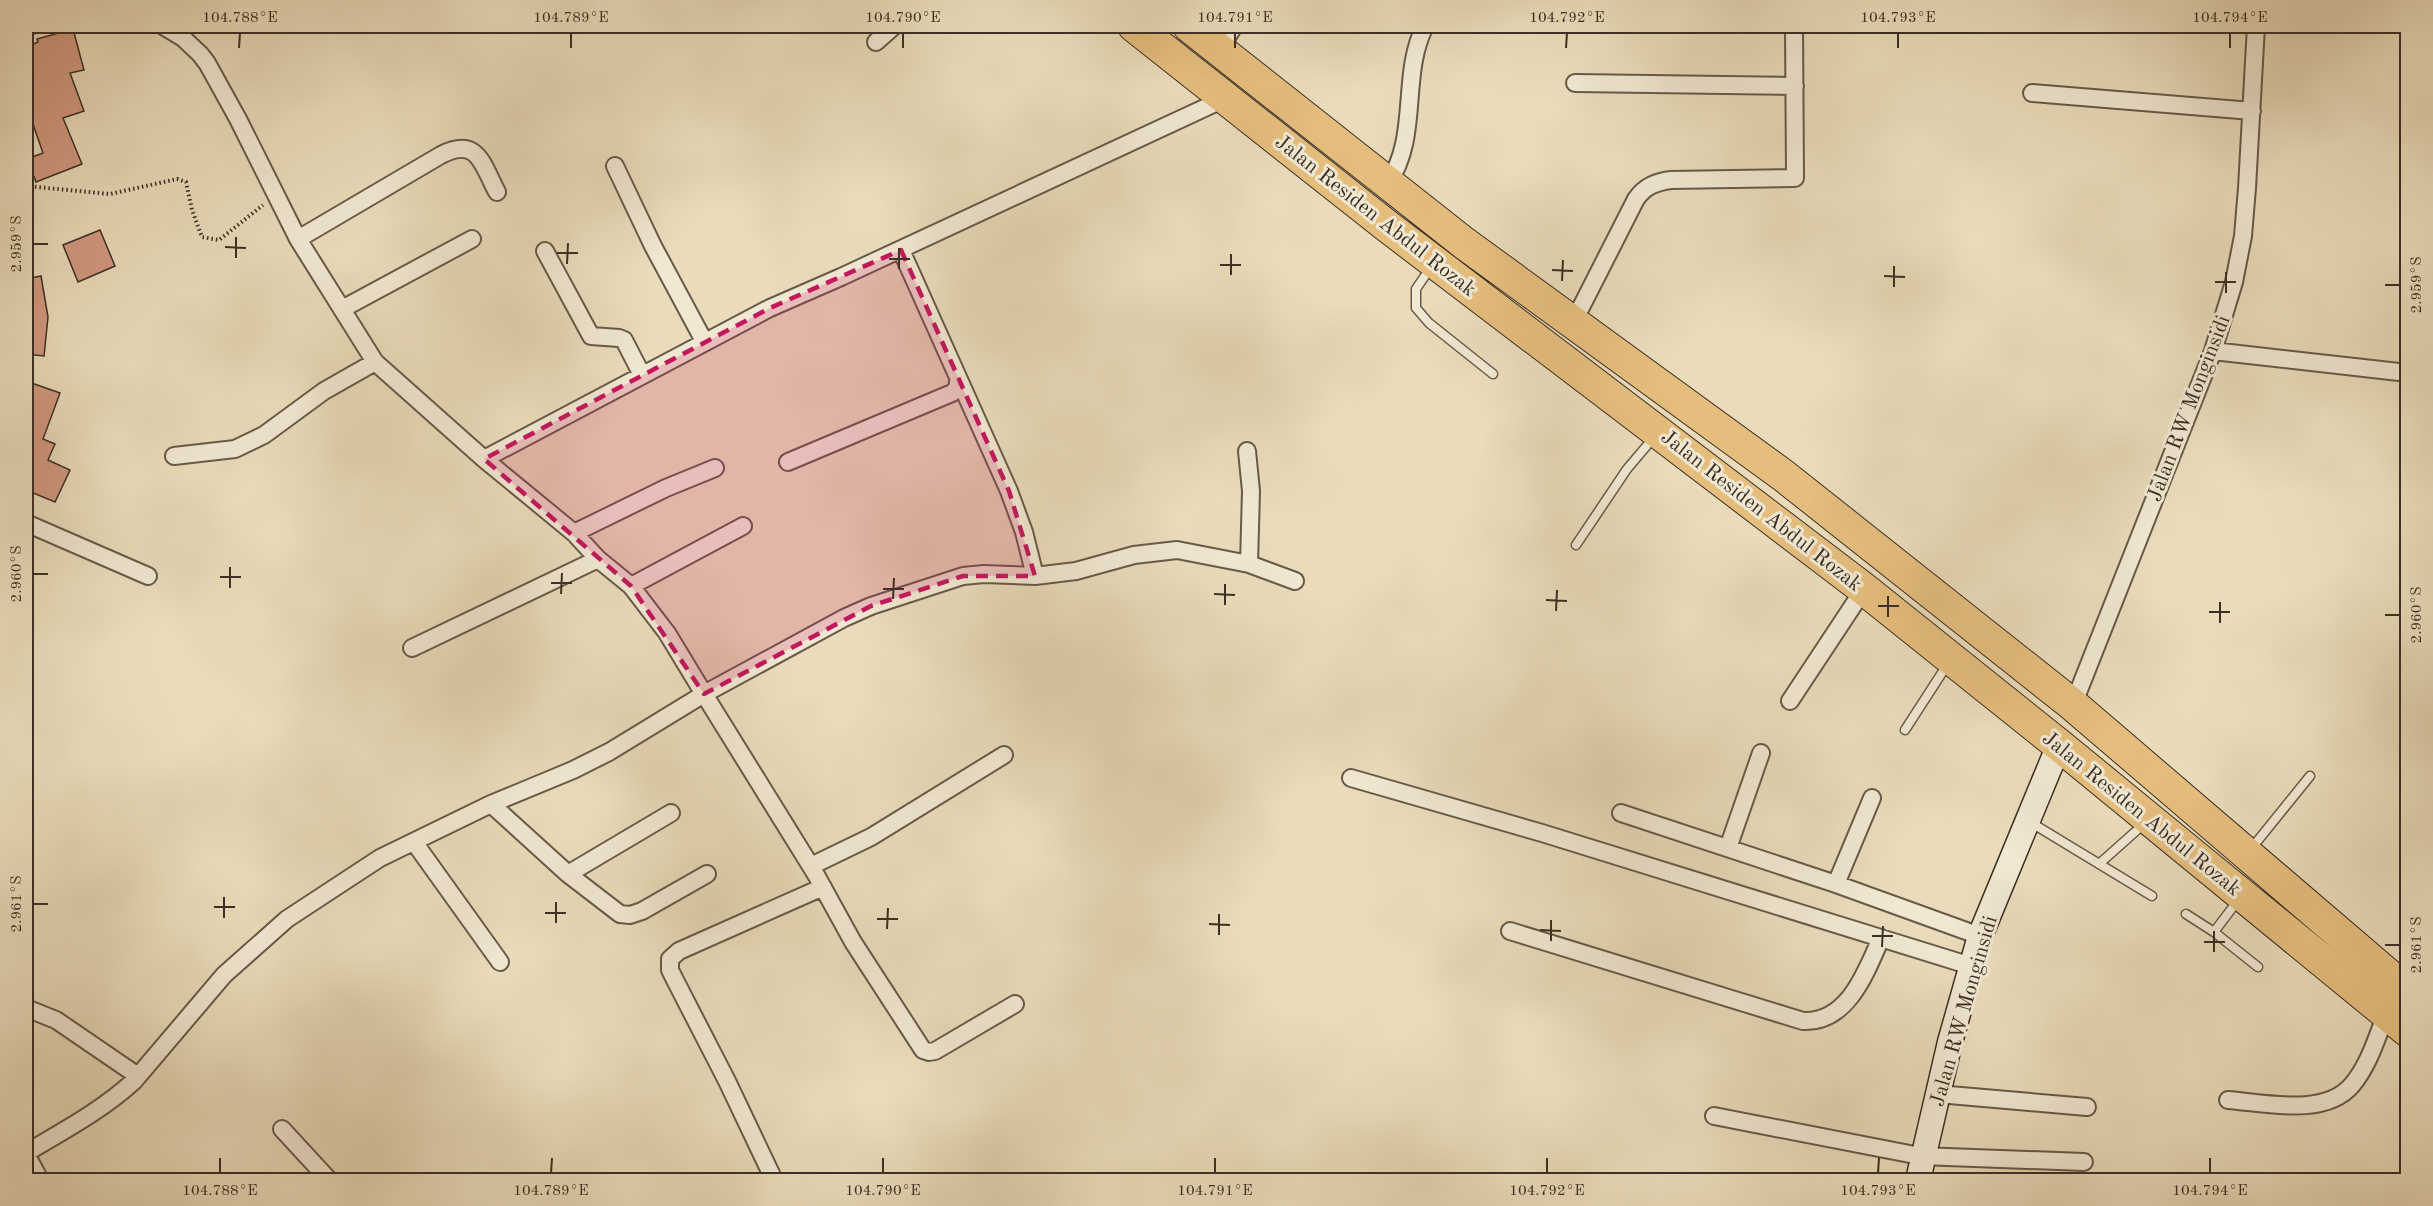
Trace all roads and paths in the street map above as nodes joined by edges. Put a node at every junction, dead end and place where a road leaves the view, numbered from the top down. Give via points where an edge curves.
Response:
1 (30, 26) edge
2 (163, 26) edge
3 (894, 26) edge
4 (1134, 26) edge
5 (1189, 26) edge
6 (1425, 26) edge
7 (1794, 26) edge
8 (2256, 26) edge
9 (26, 27) edge
10 (1227, 37) edge
11 (876, 42) dead end
12 (1575, 83) dead end
13 (1795, 86) junction
14 (2032, 93) dead end
15 (1226, 98) junction
16 (2252, 111) junction
17 (615, 166) dead end
18 (1388, 183) junction
19 (26, 186) edge
20 (497, 192) dead end
21 (276, 195) junction
22 (298, 239) junction
23 (472, 239) dead end
24 (901, 250) junction
25 (544, 251) dead end
26 (1435, 262) junction
27 (342, 309) junction
28 (1574, 323) junction
29 (704, 341) junction
30 (2213, 351) junction
31 (375, 362) junction
32 (2408, 373) edge
33 (1493, 374) dead end
34 (642, 375) junction
35 (958, 382) junction
36 (1659, 431) junction
37 (1247, 451) dead end
38 (174, 456) dead end
39 (484, 459) junction
40 (788, 462) dead end
41 (715, 468) dead end
42 (26, 523) edge
43 (744, 526) dead end
44 (574, 533) junction
45 (1576, 545) dead end
46 (598, 559) junction
47 (1249, 564) junction
48 (148, 576) dead end
49 (1035, 576) junction
50 (1294, 581) dead end
51 (631, 586) junction
52 (1864, 589) junction
53 (412, 648) dead end
54 (1951, 659) junction
55 (704, 694) junction
56 (1790, 701) dead end
57 (2073, 705) junction
58 (1905, 730) dead end
59 (2059, 745) junction
60 (1761, 753) dead end
61 (1004, 755) dead end
62 (2310, 776) dead end
63 (1351, 778) dead end
64 (1872, 798) dead end
65 (491, 804) junction
66 (671, 813) dead end
67 (1621, 813) dead end
68 (2150, 819) junction
69 (2027, 820) junction
70 (414, 842) junction
71 (1728, 848) junction
72 (2247, 854) junction
73 (2099, 864) junction
74 (568, 874) junction
75 (707, 874) dead end
76 (818, 877) junction
77 (1836, 884) junction
78 (2242, 895) junction
79 (2152, 896) dead end
80 (2187, 914) dead end
81 (1510, 931) dead end
82 (2214, 932) junction
83 (1980, 936) junction
84 (1881, 938) junction
85 (500, 962) dead end
86 (1971, 966) junction
87 (2258, 967) dead end
88 (2408, 992) edge
89 (1015, 1004) dead end
90 (26, 1008) edge
91 (2397, 1022) edge
92 (138, 1076) junction
93 (1938, 1095) junction
94 (2228, 1100) dead end
95 (2087, 1107) dead end
96 (1714, 1116) dead end
97 (282, 1129) dead end
98 (26, 1154) edge
99 (1916, 1155) junction
100 (2084, 1162) dead end
101 (40, 1180) edge
102 (329, 1180) edge
103 (774, 1180) edge
104 (1918, 1180) edge

1 - 9 street
2 - 21 street via 183,38 207,63
3 - 11 street
4 - 15 highway, Jalan Residen Abdul Rozak
5 - 10 highway, Jalan Residen Abdul Rozak
6 - 18 street via 1414,50 1403,151
7 - 13 street
8 - 16 street, Jalan RW Monginsidi
10 - 18 highway, Jalan Residen Abdul Rozak
12 - 13 street
13 - 28 street via 1795,178 1671,180 1646,189 1636,199
14 - 16 street
15 - 24 street
15 - 26 highway, Jalan Residen Abdul Rozak
16 - 30 street, Jalan RW Monginsidi via 2243,236
17 - 29 street
18 - 28 highway, Jalan Residen Abdul Rozak
19 - 21 path via 110,194 177,179 186,182 202,237 219,240
20 - 22 street via 477,154 458,148
21 - 22 street
22 - 27 street
23 - 27 street
24 - 29 street
24 - 35 street
25 - 34 street via 591,336 624,340
26 - 33 lane via 1416,290 1416,308
26 - 36 highway, Jalan Residen Abdul Rozak
27 - 31 street
28 - 57 highway, Jalan Residen Abdul Rozak via 1784,476
29 - 34 street
30 - 32 street
30 - 57 street, Jalan RW Monginsidi
31 - 38 street via 264,435 235,449
31 - 39 street
34 - 39 street
35 - 40 street via 952,393
35 - 49 street via 1008,491
36 - 45 lane via 1627,469
36 - 52 highway, Jalan Residen Abdul Rozak
37 - 47 street via 1251,491
39 - 44 street
41 - 44 street
42 - 48 street
43 - 51 street
44 - 46 street
46 - 51 street
46 - 53 street
47 - 49 street via 1177,550 1157,550 1076,571
47 - 50 street
49 - 55 street via 963,576 871,606 813,633
51 - 55 street via 667,633
52 - 54 highway, Jalan Residen Abdul Rozak
52 - 56 street
54 - 58 lane
54 - 59 highway, Jalan Residen Abdul Rozak
55 - 65 street via 609,752
55 - 76 street
57 - 72 highway, Jalan Residen Abdul Rozak
59 - 68 highway, Jalan Residen Abdul Rozak
59 - 69 street, Jalan RW Monginsidi
60 - 71 street
61 - 76 street via 871,837
62 - 72 lane
63 - 84 street
64 - 77 street
65 - 70 street
65 - 74 street
66 - 74 street
67 - 71 street
68 - 73 lane
68 - 78 highway, Jalan Residen Abdul Rozak
69 - 73 lane
69 - 83 street, Jalan RW Monginsidi
70 - 85 street
70 - 92 street via 380,858 287,919 254,946 224,975
71 - 77 street
72 - 88 highway, Jalan Residen Abdul Rozak
73 - 79 lane
74 - 75 street via 614,911 626,915 642,911
76 - 89 street via 853,942 926,1052 935,1051
76 - 103 street via 670,958 670,970
77 - 83 street
78 - 82 lane
78 - 91 highway, Jalan Residen Abdul Rozak
80 - 82 lane
81 - 84 street via 1803,1021 1833,1013 1849,998
82 - 87 lane
83 - 86 street, Jalan RW Monginsidi
84 - 86 street
86 - 93 street, Jalan RW Monginsidi
90 - 92 street via 56,1020
91 - 94 street via 2341,1095 2306,1106
92 - 98 street via 101,1109
93 - 95 street
93 - 99 street, Jalan RW Monginsidi
96 - 99 street
97 - 102 street
98 - 101 street
99 - 100 street
99 - 104 street, Jalan RW Monginsidi

